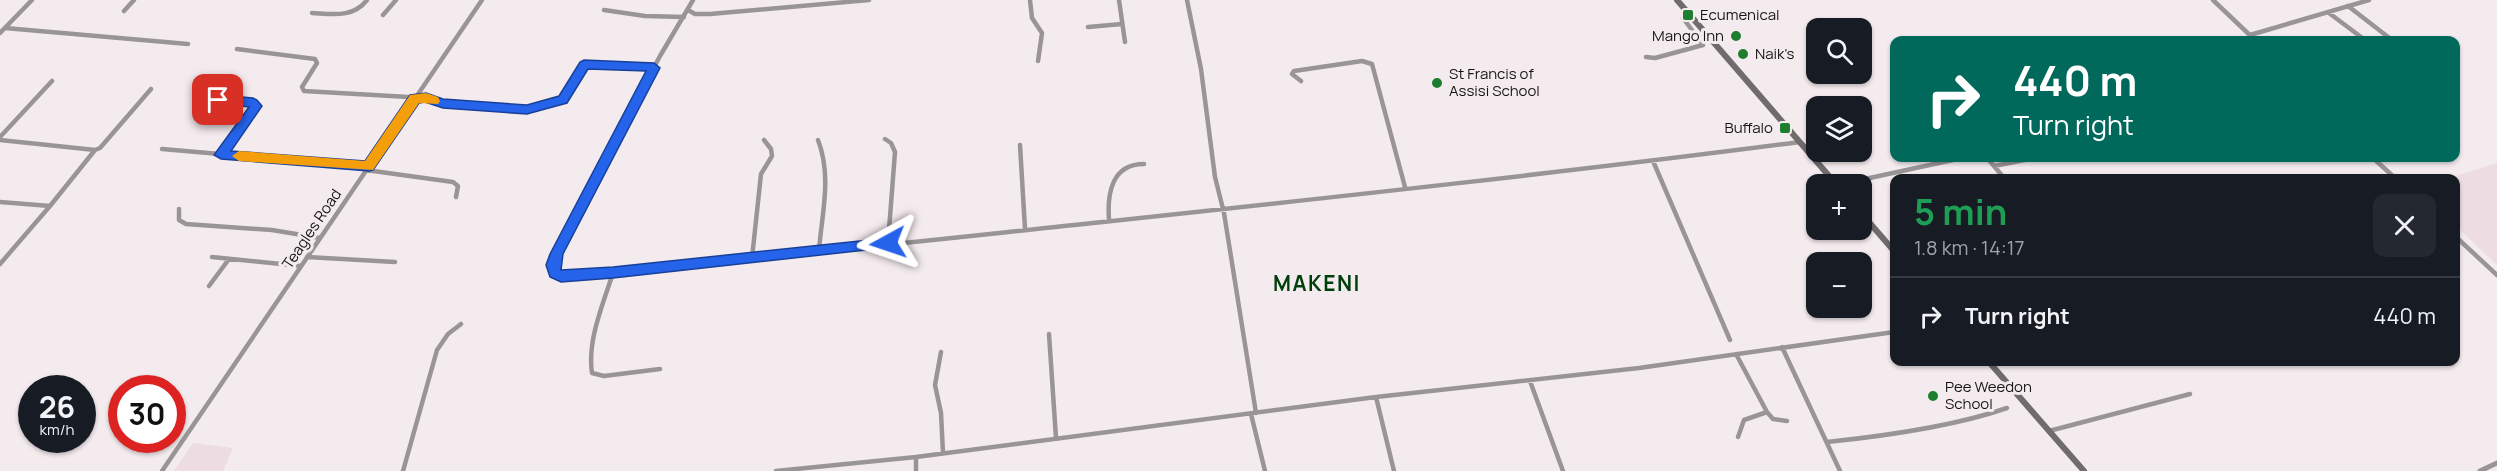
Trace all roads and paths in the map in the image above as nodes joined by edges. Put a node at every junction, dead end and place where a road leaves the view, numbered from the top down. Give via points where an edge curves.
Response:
1 (32, 0) edge
2 (134, 0) edge
3 (367, 0) edge
4 (396, 0) edge
5 (482, 0) edge
6 (693, 0) edge
7 (869, 0) edge
8 (1030, 0) edge
9 (1119, 0) edge
10 (1187, 0) edge
11 (1677, 0) edge
12 (2213, 0) edge
13 (2369, 0) edge
14 (2348, 6) junction
15 (604, 10) dead end
16 (688, 10) junction
17 (124, 11) dead end
18 (312, 13) dead end
19 (2329, 13) junction
20 (383, 15) dead end
21 (684, 17) junction
22 (1692, 17) junction
23 (1122, 24) junction
24 (4, 27) edge
25 (1088, 27) dead end
26 (0, 33) edge
27 (2250, 35) joint
28 (2360, 36) edge
29 (2387, 36) edge
30 (1125, 42) dead end
31 (188, 44) dead end
32 (237, 49) dead end
33 (1646, 57) dead end
34 (1038, 61) dead end
35 (654, 68) junction
36 (52, 81) dead end
37 (1301, 81) dead end
38 (151, 90) dead end
39 (201, 98) dead end
40 (415, 99) junction
41 (0, 138) edge
42 (885, 139) dead end
43 (764, 140) dead end
44 (818, 140) dead end
45 (1800, 142) junction
46 (1020, 145) dead end
47 (162, 149) dead end
48 (95, 150) junction
49 (220, 154) junction
50 (1653, 161) junction
51 (1944, 162) edge
52 (1990, 162) edge
53 (2014, 162) edge
54 (2377, 162) edge
55 (1144, 164) dead end
56 (1994, 166) junction
57 (368, 168) junction
58 (1827, 174) edge
59 (2001, 174) edge
60 (2391, 174) edge
61 (1872, 178) edge
62 (1405, 187) junction
63 (456, 197) dead end
64 (0, 202) edge
65 (50, 206) junction
66 (178, 208) dead end
67 (1222, 209) junction
68 (1109, 220) junction
69 (1872, 226) edge
70 (1025, 229) junction
71 (320, 238) junction
72 (2460, 241) edge
73 (888, 243) junction
74 (1890, 246) edge
75 (819, 250) junction
76 (212, 257) dead end
77 (307, 257) junction
78 (752, 258) junction
79 (229, 259) junction
80 (395, 262) dead end
81 (0, 264) edge
82 (301, 266) junction
83 (613, 273) junction
84 (2497, 275) edge
85 (209, 286) dead end
86 (461, 324) dead end
87 (1890, 333) edge
88 (1049, 334) dead end
89 (1730, 340) dead end
90 (1782, 347) junction
91 (940, 352) dead end
92 (1736, 354) junction
93 (1992, 366) edge
94 (660, 369) dead end
95 (1530, 381) junction
96 (2190, 394) dead end
97 (1376, 398) junction
98 (2007, 408) dead end
99 (1767, 412) junction
100 (1253, 413) junction
101 (1787, 421) dead end
102 (2049, 431) junction
103 (1056, 438) junction
104 (1738, 438) dead end
105 (1827, 442) junction
106 (943, 453) junction
107 (916, 457) junction
108 (2497, 463) edge
109 (162, 471) edge
110 (403, 471) edge
111 (776, 471) edge
112 (916, 471) edge
113 (1265, 471) edge
114 (1394, 471) edge
115 (1563, 471) edge
116 (1840, 471) edge
117 (2084, 471) edge
118 (2480, 471) edge

1 - 24 street
2 - 17 street
3 - 18 street via 351,14
4 - 20 street
5 - 40 street, Teagles Road
6 - 16 street
7 - 16 street via 710,14
8 - 34 street via 1032,18 1043,31
9 - 23 street
10 - 67 street
11 - 22 main road
12 - 27 street
13 - 14 street
14 - 19 street
14 - 29 street
15 - 21 street
16 - 21 street
19 - 27 street
19 - 28 street
21 - 35 street
22 - 33 street via 1683,18 1703,45
22 - 45 main road
23 - 25 street
23 - 30 street
24 - 26 street
24 - 31 street
32 - 40 street via 315,59 317,63 302,87 304,91
35 - 40 street via 584,65 563,100 527,110
35 - 83 street via 553,265 555,273 561,276
36 - 41 street
37 - 62 street via 1292,74 1294,71 1362,61 1372,64
38 - 48 street
39 - 49 street via 256,104
40 - 57 street, Teagles Road
41 - 48 street
42 - 73 street via 891,142 895,153
43 - 78 street via 772,156 760,174
44 - 75 street via 824,154 825,185
45 - 50 street
45 - 58 main road
46 - 70 street
47 - 49 street
48 - 65 street
49 - 57 street
50 - 62 street
50 - 89 street
51 - 61 street
52 - 56 street
53 - 56 street
54 - 60 street
55 - 68 street via 1125,167 1117,175 1109,199
56 - 59 street
57 - 63 street via 453,182 458,186
57 - 71 street, Teagles Road
62 - 67 street
64 - 65 street
65 - 81 street
66 - 71 street via 179,220 186,224
67 - 68 street
67 - 100 street
68 - 70 street
69 - 74 main road
70 - 73 street
71 - 77 street, Teagles Road
72 - 84 street
73 - 75 street
75 - 78 street
76 - 79 street
77 - 80 street
77 - 82 street, Teagles Road
78 - 83 street
79 - 82 street
79 - 85 street
82 - 109 street, Teagles Road
83 - 94 street via 600,317 592,373 604,376
86 - 110 street via 437,350
87 - 90 street
88 - 103 street
90 - 92 street
90 - 105 street
91 - 106 street via 935,385
92 - 95 street
92 - 99 street
93 - 102 main road
95 - 97 street
95 - 115 street
96 - 102 street
97 - 100 street
97 - 114 street
98 - 105 street via 1984,416
99 - 101 street via 1773,419
99 - 104 street via 1742,421
100 - 103 street
100 - 113 street
102 - 117 main road
103 - 106 street
105 - 116 street
106 - 107 street
107 - 111 street
107 - 112 street
108 - 118 street

